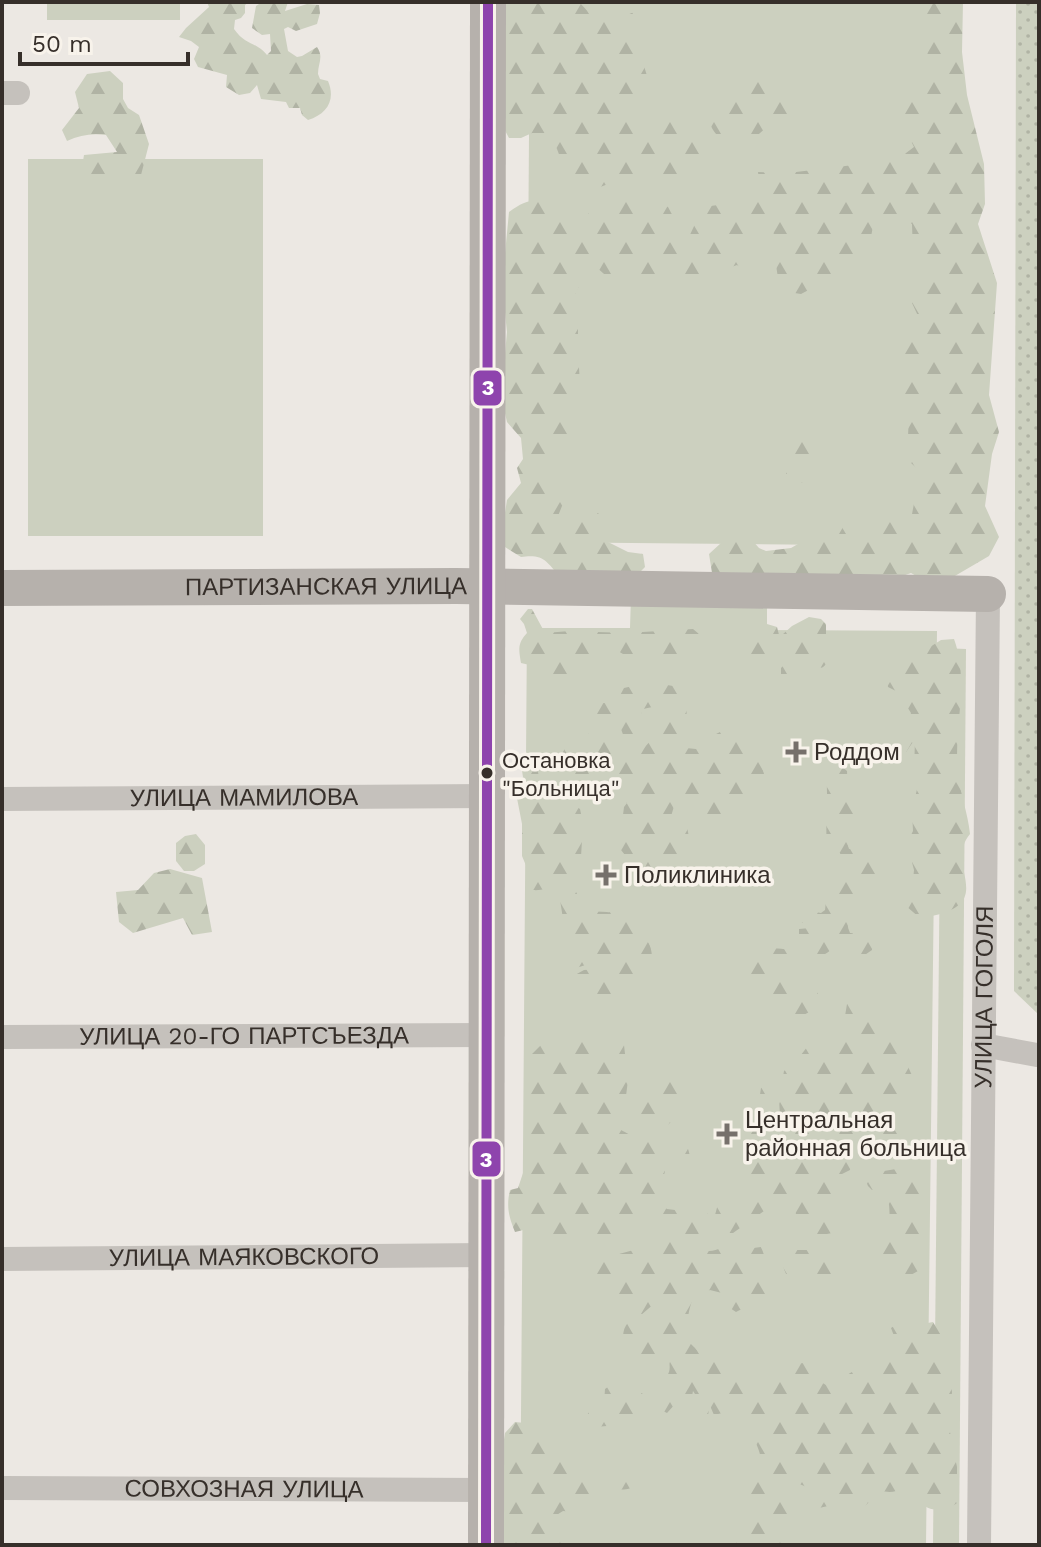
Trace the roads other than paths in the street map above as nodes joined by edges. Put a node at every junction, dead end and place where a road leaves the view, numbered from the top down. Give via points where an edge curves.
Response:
1 (488, 2) edge
2 (488, 586) junction
3 (2, 588) edge
4 (988, 594) joint
5 (487, 796) junction
6 (2, 799) edge
7 (487, 1035) junction
8 (2, 1037) edge
9 (983, 1045) junction
10 (1037, 1055) edge
11 (486, 1255) junction
12 (2, 1259) edge
13 (2, 1488) edge
14 (486, 1490) junction
15 (486, 1545) edge
16 (979, 1545) edge

1 - 2 street
2 - 3 street, ПАРТИЗАНСКАЯ УЛИЦА
2 - 4 street, ПАРТИЗАНСКАЯ УЛИЦА
2 - 5 street
4 - 9 street, УЛИЦА ГОГОЛЯ
5 - 6 street, УЛИЦА МАМИЛОВА
5 - 7 street
7 - 8 street, УЛИЦА 20-ГО ПАРТСЪЕЗДА
7 - 11 street
9 - 10 street
9 - 16 street, УЛИЦА ГОГОЛЯ
11 - 12 street, УЛИЦА МАЯКОВСКОГО
11 - 14 street
13 - 14 street, СОВХОЗНАЯ УЛИЦА
14 - 15 street

